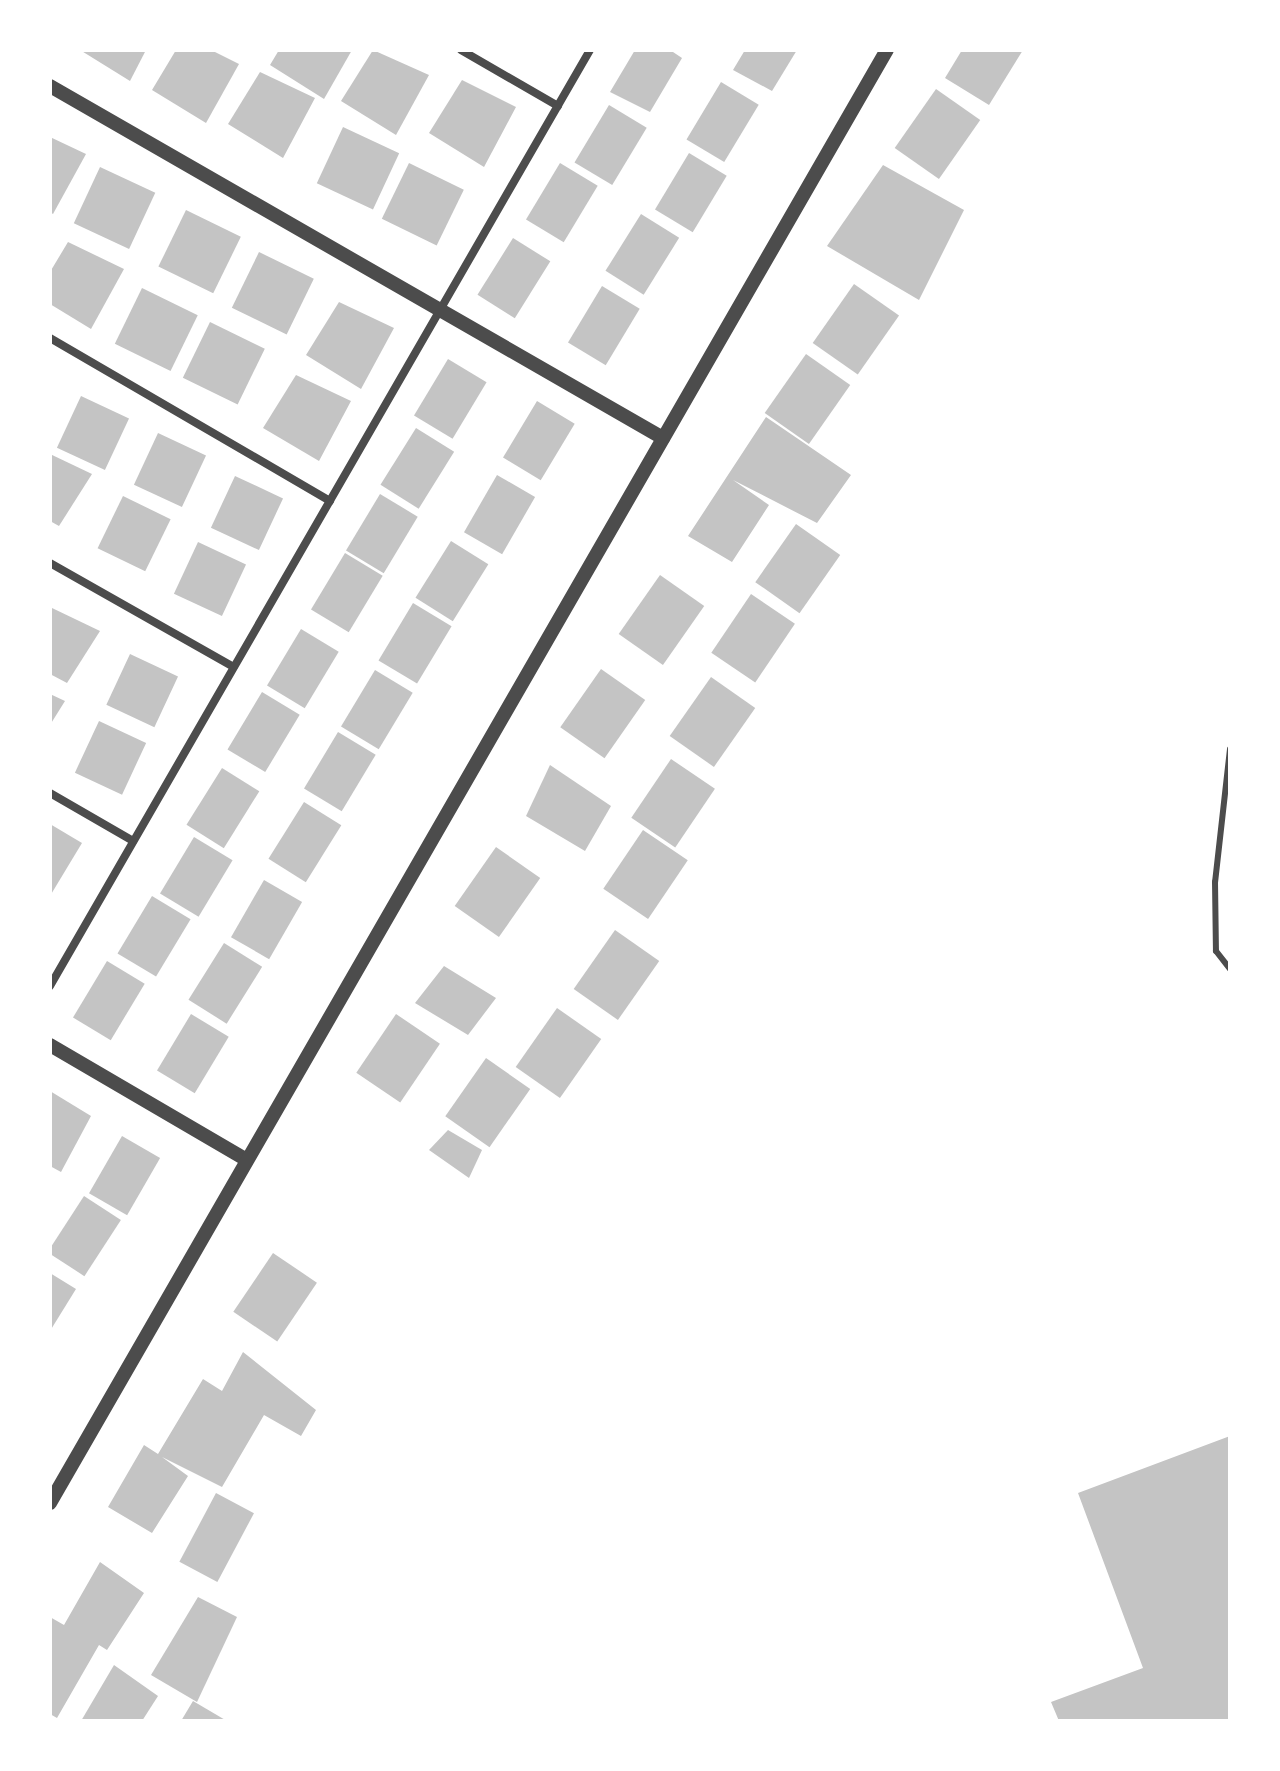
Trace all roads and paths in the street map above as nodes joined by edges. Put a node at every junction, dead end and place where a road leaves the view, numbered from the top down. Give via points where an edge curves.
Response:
1 (461, 50) edge
2 (590, 50) edge
3 (887, 50) edge
4 (50, 86) edge
5 (558, 106) junction
6 (440, 311) junction
7 (50, 338) edge
8 (663, 438) junction
9 (330, 501) junction
10 (50, 563) edge
11 (234, 667) junction
12 (1230, 749) edge
13 (50, 793) edge
14 (133, 841) junction
15 (1230, 969) edge
16 (50, 986) edge
17 (50, 1045) edge
18 (247, 1160) junction
19 (50, 1503) edge

1 - 5 street
2 - 5 street
3 - 8 street
4 - 6 street
5 - 6 street
6 - 8 street
6 - 9 street
7 - 9 street
8 - 18 street
9 - 11 street
10 - 11 street
11 - 14 street
12 - 15 lane via 1220,798 1215,882 1216,951
13 - 14 street
14 - 16 street
17 - 18 street
18 - 19 street

